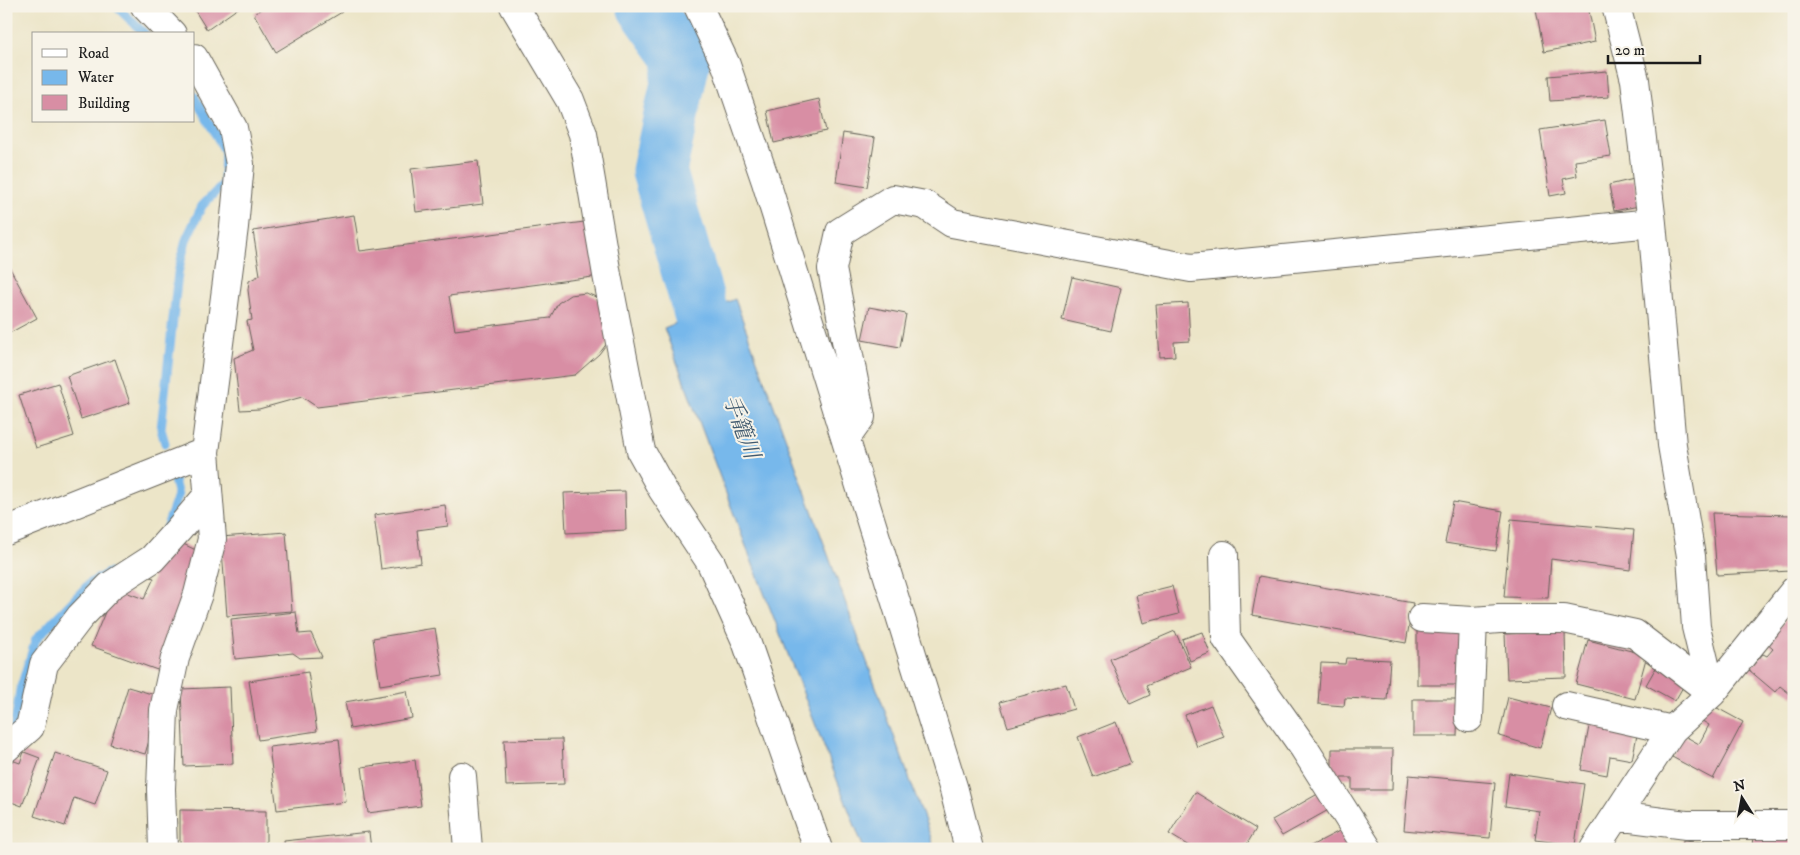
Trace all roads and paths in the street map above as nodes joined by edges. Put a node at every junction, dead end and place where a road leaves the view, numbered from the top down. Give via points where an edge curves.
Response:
1 (145, 6) edge
2 (514, 6) edge
3 (698, 6) edge
4 (1616, 6) edge
5 (170, 32) edge
6 (195, 60) edge
7 (1652, 223) junction
8 (846, 438) junction
9 (205, 452) junction
10 (208, 495) junction
11 (6, 531) edge
12 (1224, 555) dead end
13 (1794, 591) edge
14 (1422, 618) dead end
15 (1473, 621) junction
16 (1712, 693) junction
17 (1566, 706) dead end
18 (1469, 718) dead end
19 (1672, 730) junction
20 (6, 748) edge
21 (462, 776) dead end
22 (1616, 816) junction
23 (1794, 825) edge
24 (163, 849) edge
25 (468, 849) edge
26 (818, 849) edge
27 (970, 849) edge
28 (1368, 849) edge
29 (1594, 849) edge

1 - 5 street
2 - 26 street via 570,100 583,134 641,451 715,571 746,641
3 - 8 street via 726,65
4 - 7 street via 1634,80
6 - 9 street via 233,128 240,164
7 - 8 street via 1191,268 952,223 925,204 892,199 840,232 832,269 861,417
7 - 16 street via 1672,445 1691,556 1696,627
8 - 27 street
9 - 10 street
9 - 11 street
10 - 20 street via 152,559 110,586 80,617 44,664 30,727
10 - 24 street via 212,539 198,594 174,658 164,710
12 - 28 street via 1226,638 1304,748
13 - 16 street
14 - 15 street
15 - 16 street via 1564,619 1635,634
15 - 18 street
16 - 19 street
17 - 19 street
19 - 22 street
21 - 25 street
22 - 23 street via 1686,825
22 - 29 street

